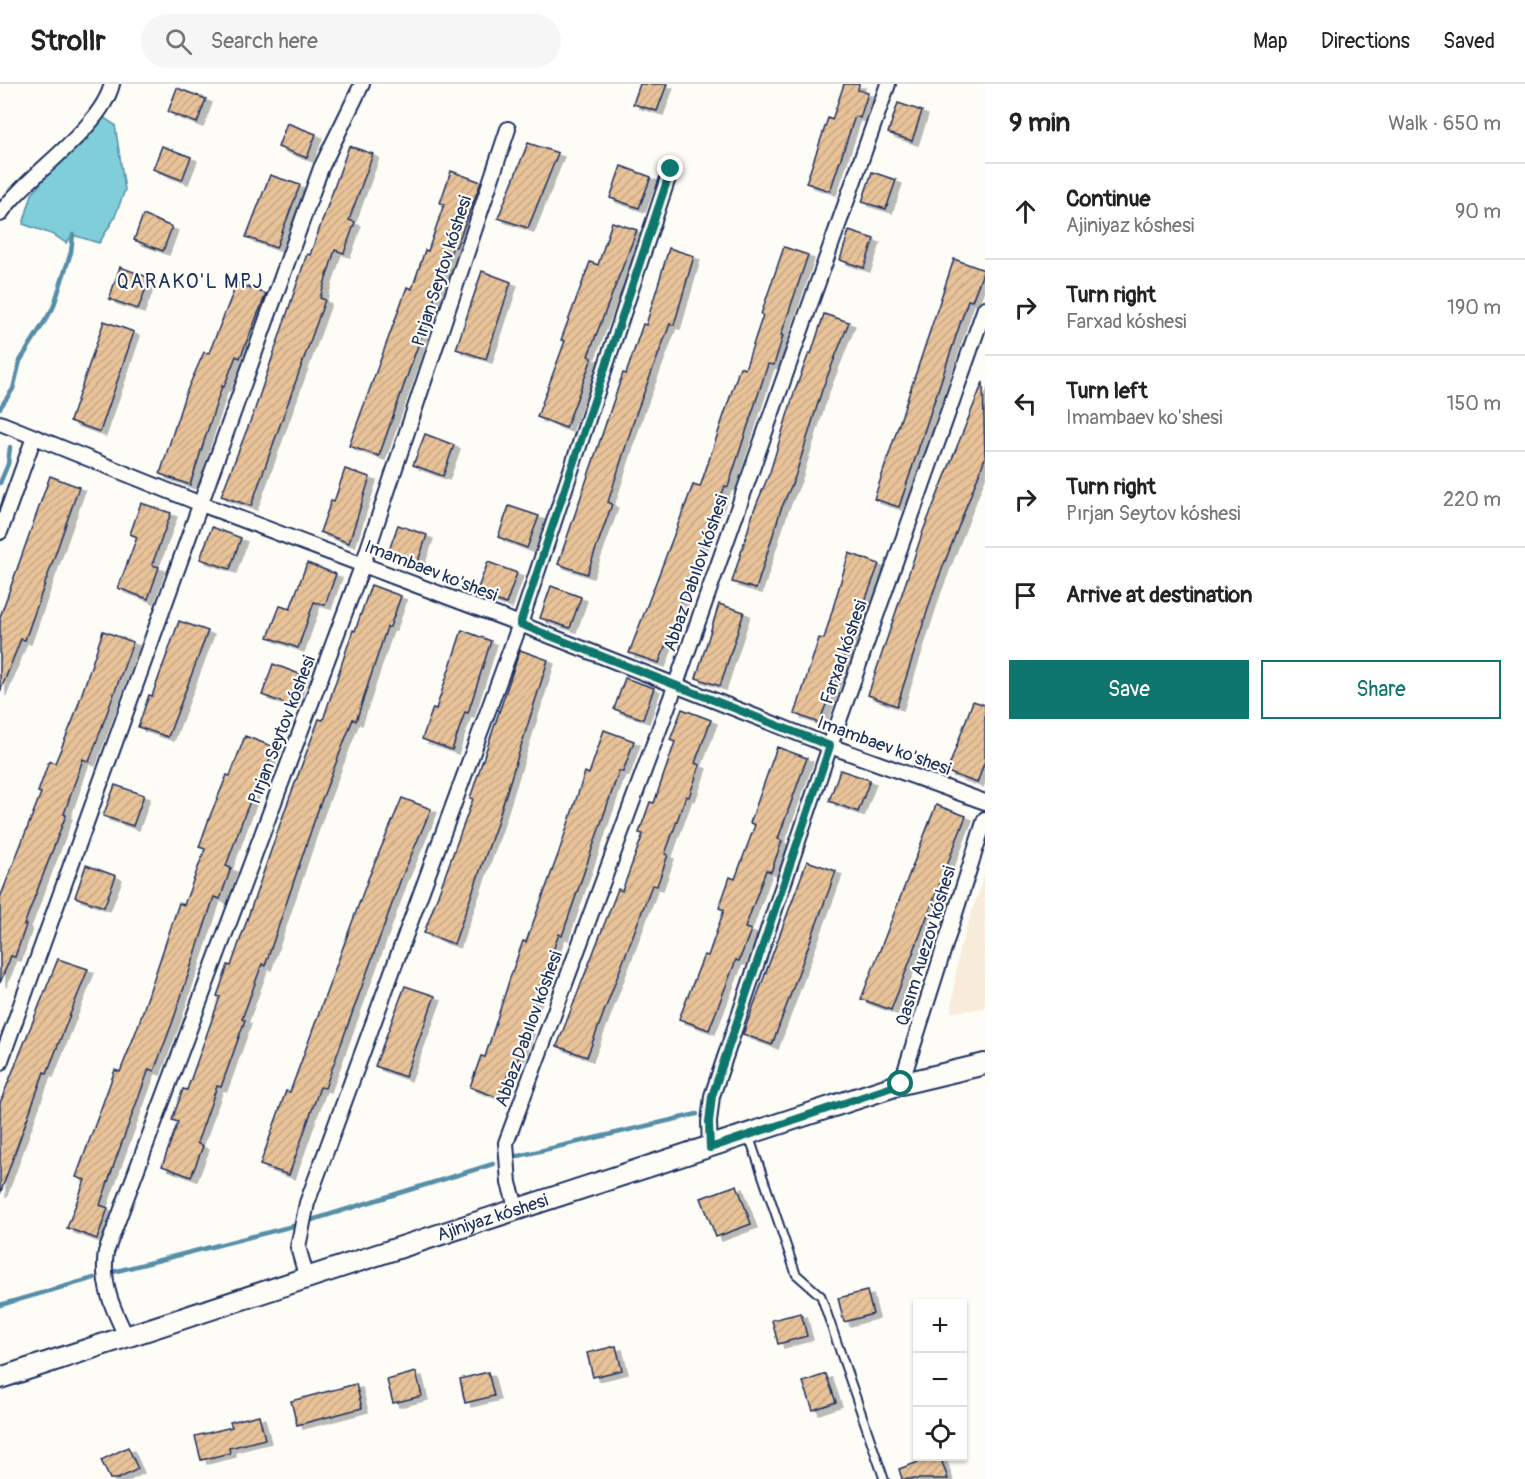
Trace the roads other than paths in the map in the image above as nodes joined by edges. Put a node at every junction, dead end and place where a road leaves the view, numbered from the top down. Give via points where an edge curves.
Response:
1 (112, 84) edge
2 (362, 84) edge
3 (888, 84) edge
4 (508, 129) dead end
5 (671, 169) dead end
6 (0, 214) edge
7 (985, 308) edge
8 (0, 423) edge
9 (34, 437) junction
10 (201, 504) junction
11 (0, 532) edge
12 (363, 564) junction
13 (520, 624) junction
14 (676, 684) junction
15 (830, 746) junction
16 (985, 802) edge
17 (985, 819) edge
18 (0, 1063) edge
19 (985, 1064) edge
20 (901, 1084) junction
21 (749, 1135) junction
22 (710, 1148) junction
23 (518, 1210) junction
24 (307, 1279) junction
25 (128, 1338) junction
26 (0, 1378) edge
27 (884, 1479) edge

1 - 6 street via 85,129 35,173
2 - 10 street via 321,168
3 - 14 street, Abbaz Dabılov kóshesi
4 - 12 street, Pırjan Seytov kóshesi
5 - 13 street
7 - 15 street, Farxad kóshesi
8 - 9 street, Imambaev ko'shesi
9 - 10 street, Imambaev ko'shesi
9 - 11 street
10 - 12 street, Imambaev ko'shesi
10 - 18 street
12 - 13 street, Imambaev ko'shesi
12 - 25 street, Pırjan Seytov kóshesi via 106,1252 108,1300
13 - 14 street, Imambaev ko'shesi
13 - 24 street via 307,1203 298,1247
14 - 15 street, Imambaev ko'shesi
14 - 23 street, Abbaz Dabılov kóshesi via 506,1143 509,1183
15 - 16 street, Imambaev ko'shesi
15 - 22 street, Farxad kóshesi via 712,1096
17 - 20 street, Qasım Auezov kóshesi
19 - 20 street, Ajiniyaz kóshesi
20 - 21 street, Ajiniyaz kóshesi
21 - 22 street, Ajiniyaz kóshesi
21 - 27 lane via 796,1274 821,1296
22 - 23 street, Ajiniyaz kóshesi
23 - 24 street, Ajiniyaz kóshesi
24 - 25 street, Ajiniyaz kóshesi
25 - 26 street, Ajiniyaz kóshesi

